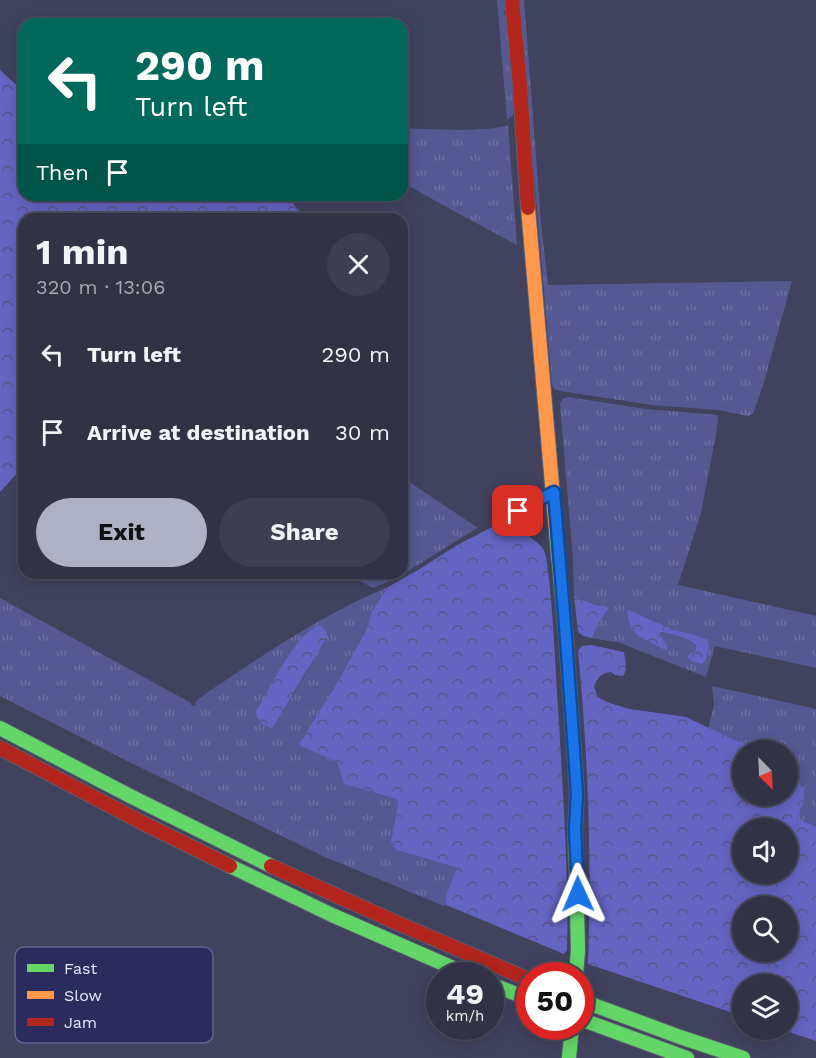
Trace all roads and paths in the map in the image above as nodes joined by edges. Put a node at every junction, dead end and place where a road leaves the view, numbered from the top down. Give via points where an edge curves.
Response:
1 (512, 0) edge
2 (554, 492) junction
3 (504, 518) dead end
4 (0, 728) edge
5 (0, 748) edge
6 (440, 962) edge
7 (577, 962) edge
8 (516, 974) edge
9 (594, 1005) edge
10 (594, 1024) edge
11 (571, 1040) edge
12 (569, 1055) edge
13 (687, 1058) edge
14 (743, 1058) edge

1 - 2 main road
2 - 3 street
2 - 7 main road via 577,793
4 - 8 main road via 277,869
5 - 6 main road via 269,885
9 - 14 main road
10 - 13 main road
11 - 12 main road

